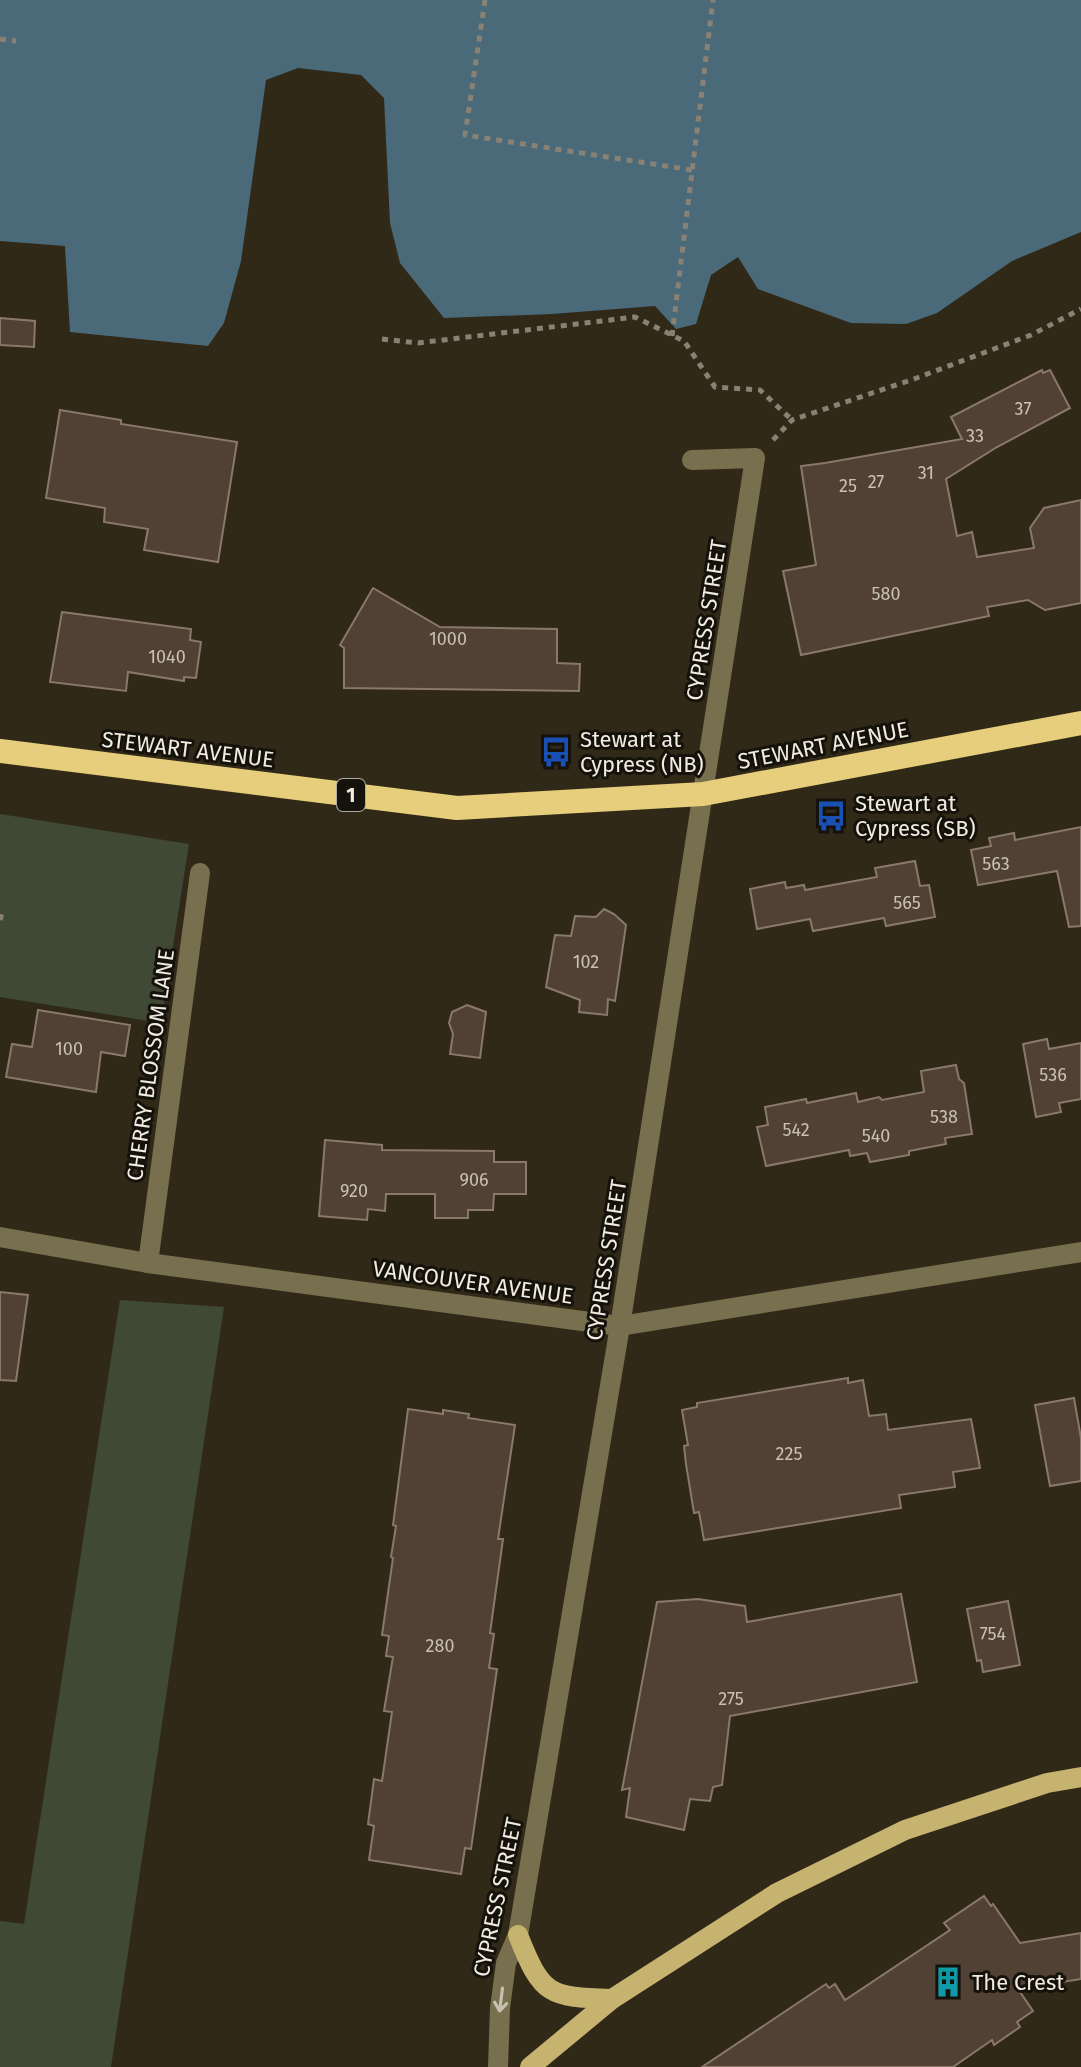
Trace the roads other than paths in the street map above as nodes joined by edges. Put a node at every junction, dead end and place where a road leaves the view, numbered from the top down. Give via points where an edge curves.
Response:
1 (692, 460) dead end
2 (1081, 723) edge
3 (0, 751) edge
4 (703, 794) junction
5 (200, 873) dead end
6 (0, 1237) edge
7 (1081, 1252) edge
8 (148, 1263) junction
9 (620, 1326) junction
10 (1081, 1777) edge
11 (518, 1935) junction
12 (612, 1999) junction
13 (498, 2067) edge
14 (530, 2067) edge

1 - 4 street, CYPRESS STREET via 755,458
2 - 4 highway, STEWART AVENUE / 1
3 - 4 highway, STEWART AVENUE / 1 via 457,808
4 - 9 street, CYPRESS STREET
5 - 8 street, CHERRY BLOSSOM LANE
6 - 8 street, VANCOUVER AVENUE
7 - 9 street, VANCOUVER AVENUE
8 - 9 street, VANCOUVER AVENUE
9 - 11 street, CYPRESS STREET
10 - 12 main road via 1047,1783 905,1830 777,1893
11 - 12 main road via 546,1989 571,1997
11 -> 13 street, CYPRESS STREET via 506,1963
12 - 14 main road

